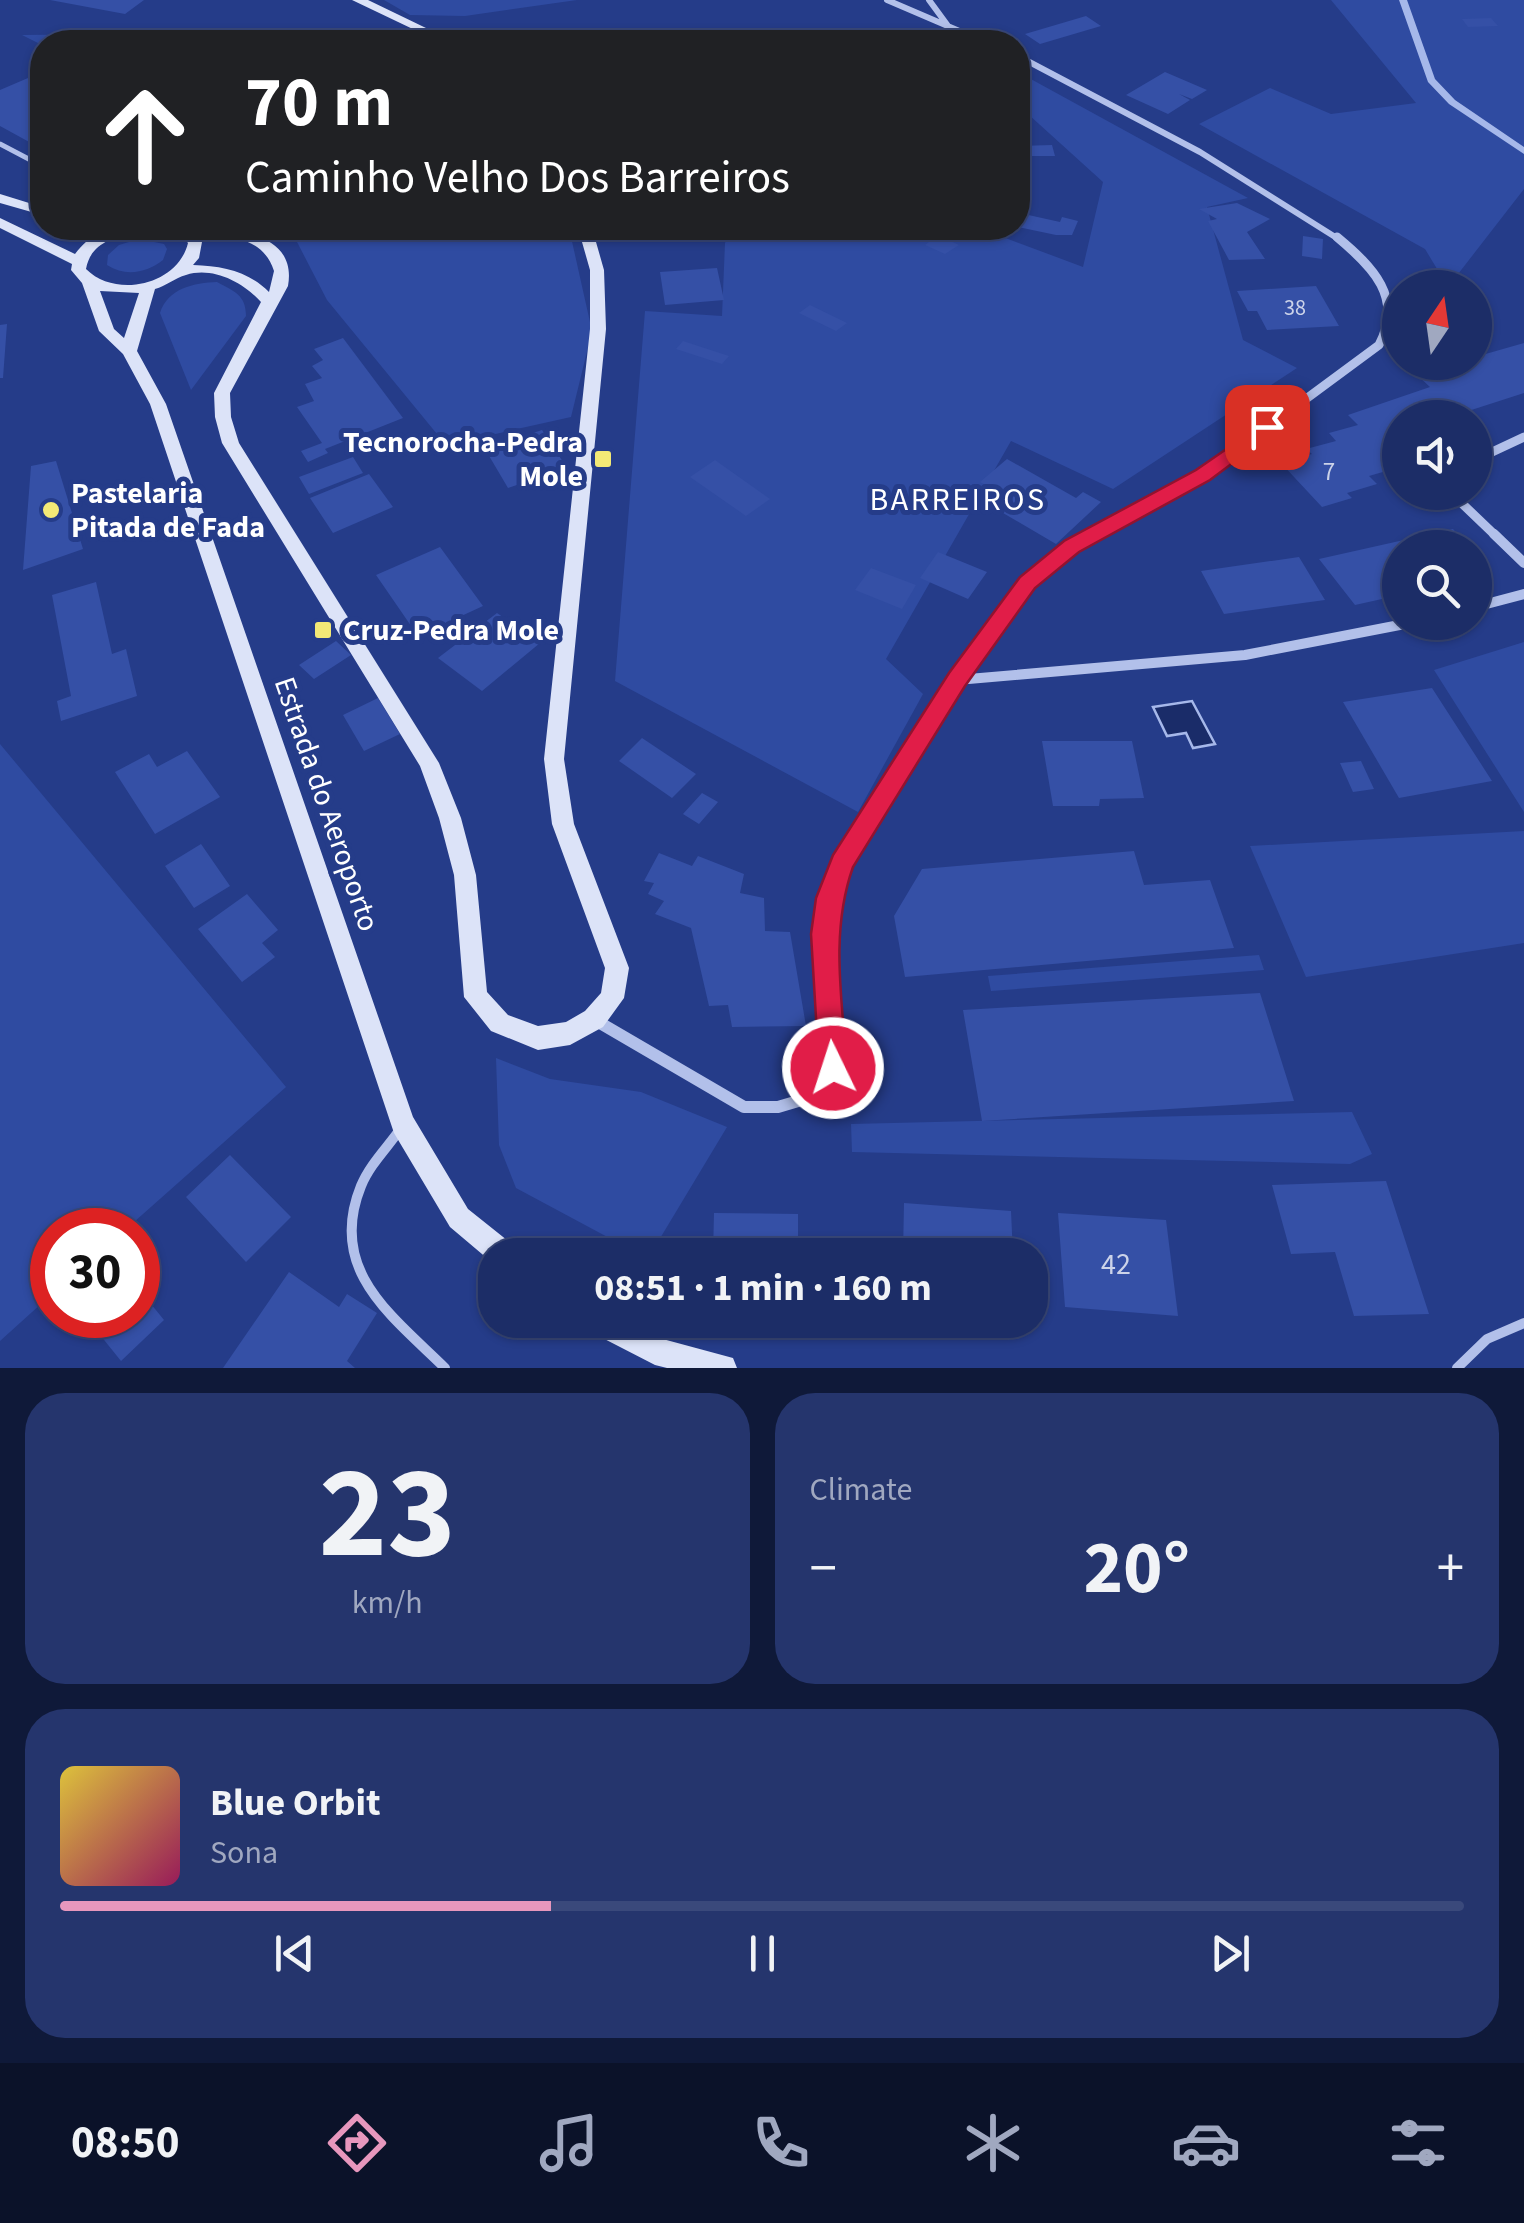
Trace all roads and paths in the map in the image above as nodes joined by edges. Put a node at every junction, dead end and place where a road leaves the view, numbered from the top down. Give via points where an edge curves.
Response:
1 (358, 0) edge
2 (887, 0) edge
3 (929, 0) edge
4 (423, 30) edge
5 (949, 30) edge
6 (950, 30) edge
7 (1030, 62) edge
8 (0, 144) edge
9 (30, 160) edge
10 (0, 198) edge
11 (30, 207) edge
12 (0, 222) edge
13 (30, 237) edge
14 (36, 240) edge
15 (96, 240) edge
16 (189, 240) edge
17 (253, 240) edge
18 (588, 240) edge
19 (78, 261) junction
20 (181, 270) junction
21 (90, 283) junction
22 (150, 286) junction
23 (269, 302) junction
24 (129, 352) junction
25 (1524, 437) edge
26 (1492, 452) edge
27 (1469, 510) edge
28 (1524, 562) edge
29 (1524, 594) edge
30 (1492, 602) edge
31 (1382, 631) edge
32 (957, 680) junction
33 (594, 1020) junction
34 (404, 1124) junction
35 (483, 1238) edge
36 (1524, 1323) edge
37 (631, 1338) edge
38 (446, 1368) edge
39 (723, 1368) edge
40 (1457, 1368) edge

1 - 4 main road
2 - 5 street
3 - 6 street
7 - 32 street via 1181,138 1342,240 1388,298 1392,323 1379,345 1203,475 1071,546 1028,583
8 - 9 lane
10 - 11 main road
12 - 13 main road
14 - 19 main road
15 - 19 main road
16 - 20 main road via 195,251
17 - 23 main road via 275,254 282,272
18 - 33 main road via 597,270 598,328 554,759 563,824 616,968 612,998
19 - 21 main road, Estrada do Aeroporto
20 - 22 main road
20 - 23 main road via 232,271
21 - 22 main road
21 - 24 main road, Estrada do Aeroporto via 107,331
22 - 24 main road
23 - 33 main road via 222,393 223,417 231,443 429,763 466,875 476,997 500,1024 538,1038 570,1033
24 - 34 main road, Estrada do Aeroporto via 158,404
25 - 26 street
27 - 28 street
29 - 30 street
31 - 32 street via 1340,642 1072,674
32 - 33 street via 842,863 829,898 824,934 833,1068 815,1096 778,1107 744,1107
34 - 35 main road, Estrada do Aeroporto via 459,1218
34 - 38 lane via 362,1182 350,1217 350,1252 360,1282
36 - 40 lane via 1506,1326
37 - 39 main road

